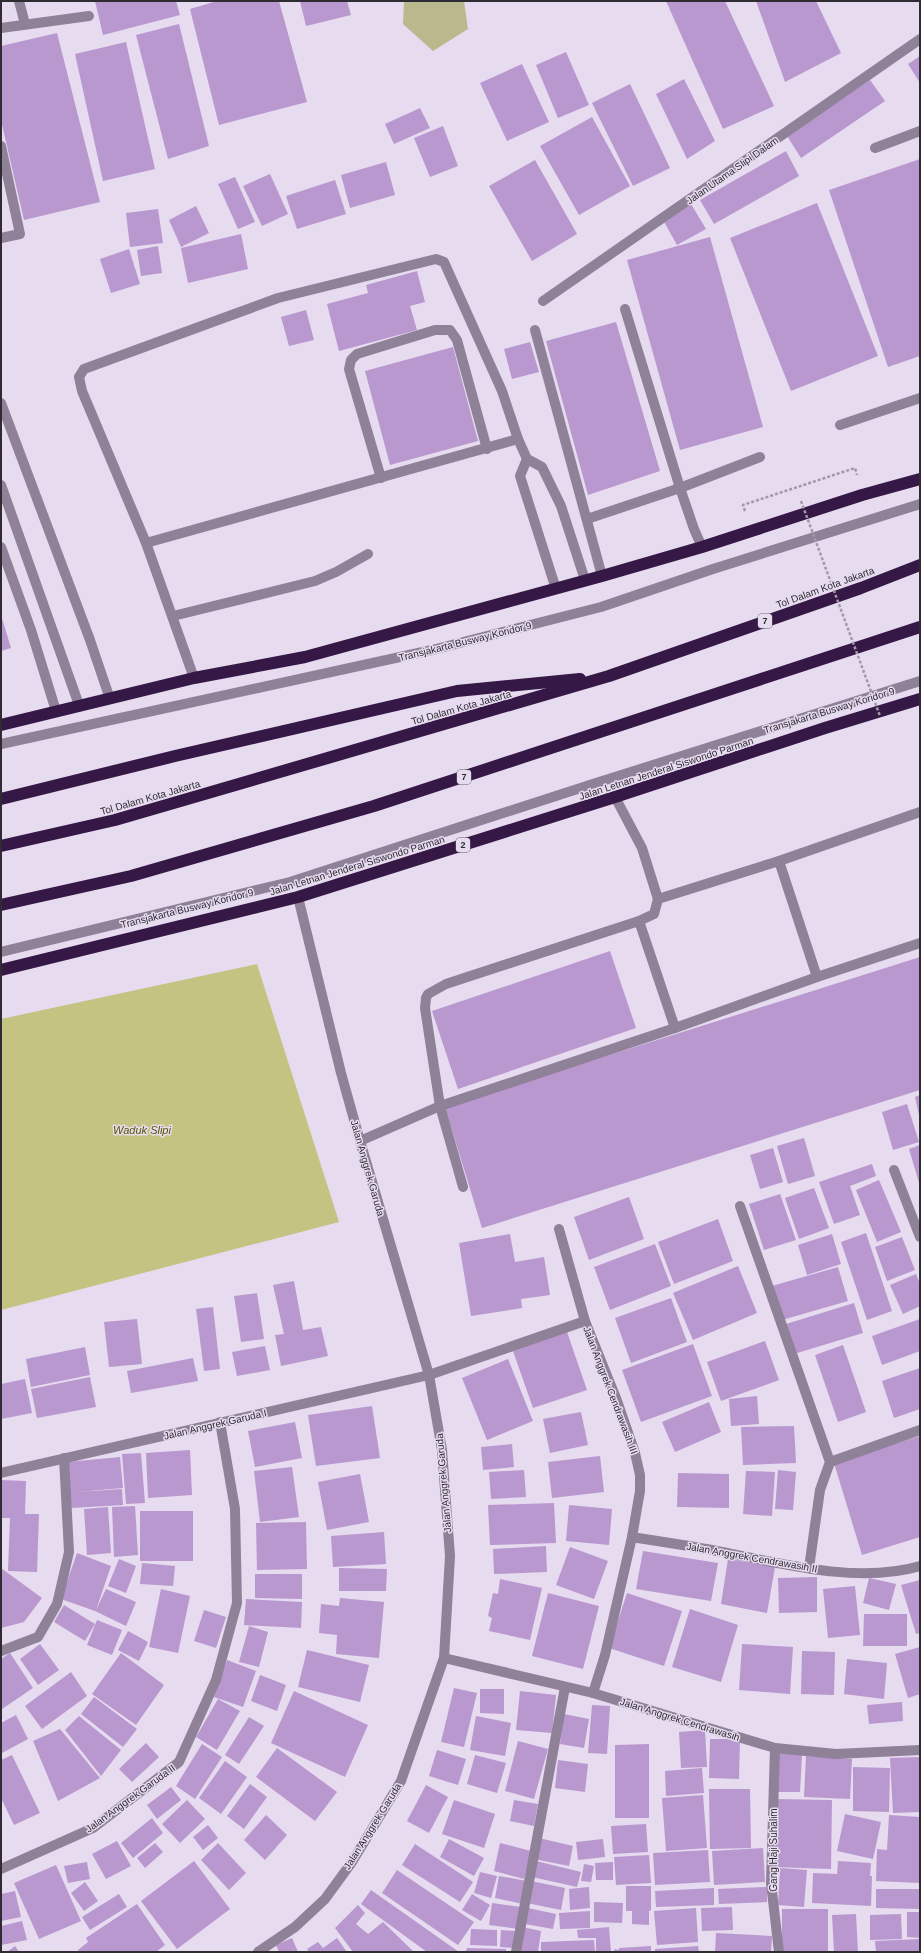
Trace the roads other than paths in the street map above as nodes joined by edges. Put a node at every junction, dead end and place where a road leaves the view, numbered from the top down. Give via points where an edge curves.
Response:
1 (19, 1) edge
2 (89, 16) dead end
3 (25, 24) junction
4 (1, 28) edge
5 (920, 39) edge
6 (920, 131) edge
7 (1, 146) edge
8 (875, 148) dead end
9 (1, 238) edge
10 (543, 301) dead end
11 (625, 309) dead end
12 (535, 330) dead end
13 (920, 398) edge
14 (1, 403) edge
15 (840, 425) dead end
16 (518, 439) junction
17 (487, 449) junction
18 (760, 457) dead end
19 (527, 459) junction
20 (381, 478) junction
21 (920, 479) edge
22 (1, 486) edge
23 (680, 488) junction
24 (920, 504) edge
25 (588, 519) junction
26 (146, 543) junction
27 (1, 547) edge
28 (702, 547) junction
29 (368, 554) dead end
30 (920, 565) edge
31 (602, 576) junction
32 (585, 580) junction
33 (556, 589) junction
34 (173, 616) junction
35 (920, 627) edge
36 (609, 676) junction
37 (194, 678) junction
38 (920, 681) edge
39 (110, 699) junction
40 (920, 699) edge
41 (79, 706) junction
42 (56, 710) junction
43 (1, 725) edge
44 (1, 744) edge
45 (615, 797) junction
46 (1, 799) edge
47 (920, 812) edge
48 (1, 846) edge
49 (779, 861) junction
50 (298, 897) junction
51 (658, 899) junction
52 (1, 905) edge
53 (639, 921) junction
54 (920, 943) edge
55 (1, 952) edge
56 (1, 970) edge
57 (817, 977) junction
58 (675, 1028) junction
59 (440, 1106) junction
60 (360, 1141) junction
61 (894, 1170) dead end
62 (463, 1187) dead end
63 (740, 1206) dead end
64 (559, 1229) dead end
65 (920, 1237) edge
66 (585, 1321) junction
67 (429, 1375) junction
68 (220, 1422) junction
69 (920, 1430) edge
70 (64, 1458) junction
71 (830, 1462) junction
72 (1, 1472) edge
73 (632, 1538) junction
74 (920, 1566) edge
75 (809, 1568) junction
76 (1, 1651) edge
77 (444, 1658) junction
78 (565, 1687) junction
79 (593, 1692) junction
80 (775, 1748) junction
81 (920, 1750) edge
82 (1, 1869) edge
83 (258, 1952) edge
84 (516, 1952) edge
85 (779, 1952) edge

1 - 3 street
2 - 3 street
3 - 4 street
5 - 10 street, Jalan Utama Slipi Dalam
6 - 8 street
7 - 9 street via 20,234
11 - 23 street
12 - 25 street
13 - 15 street
14 - 39 street
16 - 17 street
16 - 19 street
16 - 26 street via 502,391 444,262 436,259 278,298 84,369 79,377 82,391
17 - 20 street
17 - 20 street via 457,340 450,330 435,330 357,354 351,360 349,370
18 - 23 street
19 - 32 street via 542,467 561,506
19 - 33 street via 520,476
20 - 26 street
21 - 28 highway
22 - 41 street
23 - 25 street
23 - 28 street
24 - 44 street, Transjakarta Busway Koridor 9 via 601,607 432,650
25 - 31 street
26 - 34 street
27 - 42 street
28 - 31 highway
29 - 34 street via 315,581
30 - 36 highway, Tol Dalam Kota Jakarta / 7
31 - 32 highway
32 - 33 highway
33 - 37 highway via 305,657
34 - 37 street
35 - 52 highway, 7 via 374,806 131,876
36 - 46 highway via 457,691 182,754
36 - 48 highway, Tol Dalam Kota Jakarta / 7 via 115,820
37 - 39 highway
38 - 55 street, Transjakarta Busway Koridor 9 via 290,882
39 - 41 highway
40 - 45 highway, Jalan Letnan Jenderal Siswondo Parman / 2
41 - 42 highway
42 - 43 highway
45 - 50 highway, Jalan Letnan Jenderal Siswondo Parman / 2
45 - 51 street via 642,848
47 - 49 street
49 - 51 street
49 - 57 street
50 - 56 highway, Jalan Letnan Jenderal Siswondo Parman / 2
50 - 60 street, Jalan Anggrek Garuda
51 - 53 street via 654,914
53 - 58 street
53 - 59 street via 446,984 428,994 425,1008
54 - 57 street
57 - 58 street
58 - 59 street
59 - 60 street
59 - 62 street
60 - 67 street, Jalan Anggrek Garuda
61 - 65 street
63 - 71 street
64 - 66 street, Jalan Anggrek Cendrawasih III
66 - 67 street, Jalan Anggrek Garuda I
66 - 73 street, Jalan Anggrek Cendrawasih III via 616,1398 640,1475 640,1491
67 - 68 street, Jalan Anggrek Garuda I
67 - 77 street, Jalan Anggrek Garuda via 442,1450 450,1556
68 - 70 street, Jalan Anggrek Garuda I
68 - 82 street, Jalan Anggrek Garuda II via 235,1509 236,1603 216,1680 179,1762 92,1828
69 - 71 street
70 - 72 street, Jalan Anggrek Garuda I
70 - 76 street via 69,1552 57,1604 38,1637
71 - 75 street via 820,1490
73 - 75 street, Jalan Anggrek Cendrawasih II via 715,1550
73 - 79 street, Jalan Anggrek Cendrawasih III via 605,1655
74 - 75 street, Jalan Anggrek Cendrawasih II via 907,1570 863,1573
77 - 78 street, Jalan Anggrek Cendrawasih
77 - 83 street, Jalan Anggrek Garuda via 401,1781 352,1862 325,1899 296,1927
78 - 79 street, Jalan Anggrek Cendrawasih
78 - 84 street
79 - 80 street, Jalan Anggrek Cendrawasih
80 - 81 street, Jalan Anggrek Cendrawasih via 836,1754
80 - 85 street, Gang Haji Suhalim via 771,1883

